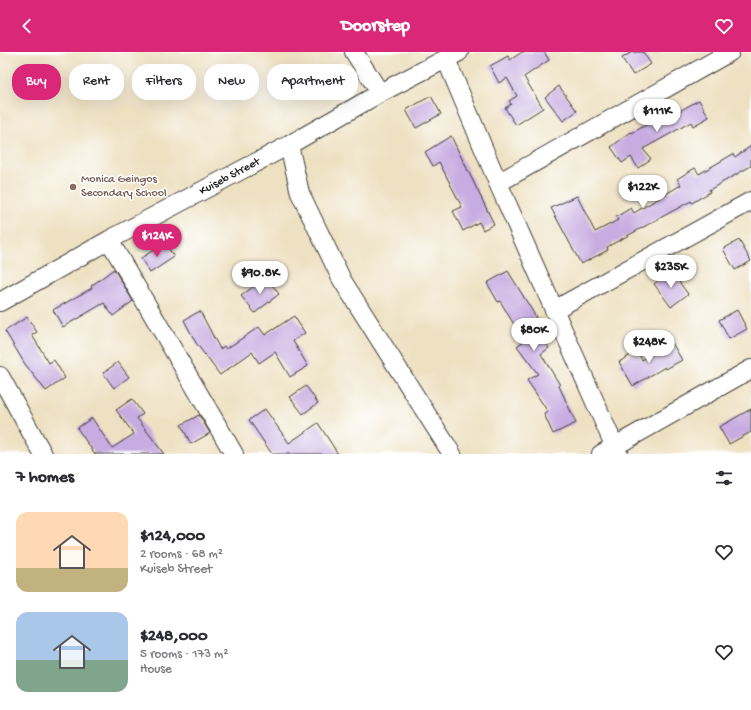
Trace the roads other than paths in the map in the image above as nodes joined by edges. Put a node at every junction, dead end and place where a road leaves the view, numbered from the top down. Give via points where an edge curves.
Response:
1 (354, 52) edge
2 (730, 52) edge
3 (453, 55) edge
4 (380, 93) junction
5 (289, 145) junction
6 (498, 183) junction
7 (751, 201) edge
8 (109, 240) junction
9 (0, 302) edge
10 (554, 310) junction
11 (751, 369) edge
12 (0, 376) edge
13 (611, 452) edge
14 (44, 454) edge
15 (234, 454) edge
16 (452, 454) edge

1 - 4 street
2 - 6 street
3 - 4 street, Kuiseb Street
3 - 6 street
4 - 5 street, Kuiseb Street
5 - 8 street, Kuiseb Street
5 - 16 street via 300,193 342,280
6 - 10 street
7 - 10 street
8 - 9 street, Kuiseb Street
8 - 15 street
10 - 13 street
11 - 13 street
12 - 14 street

